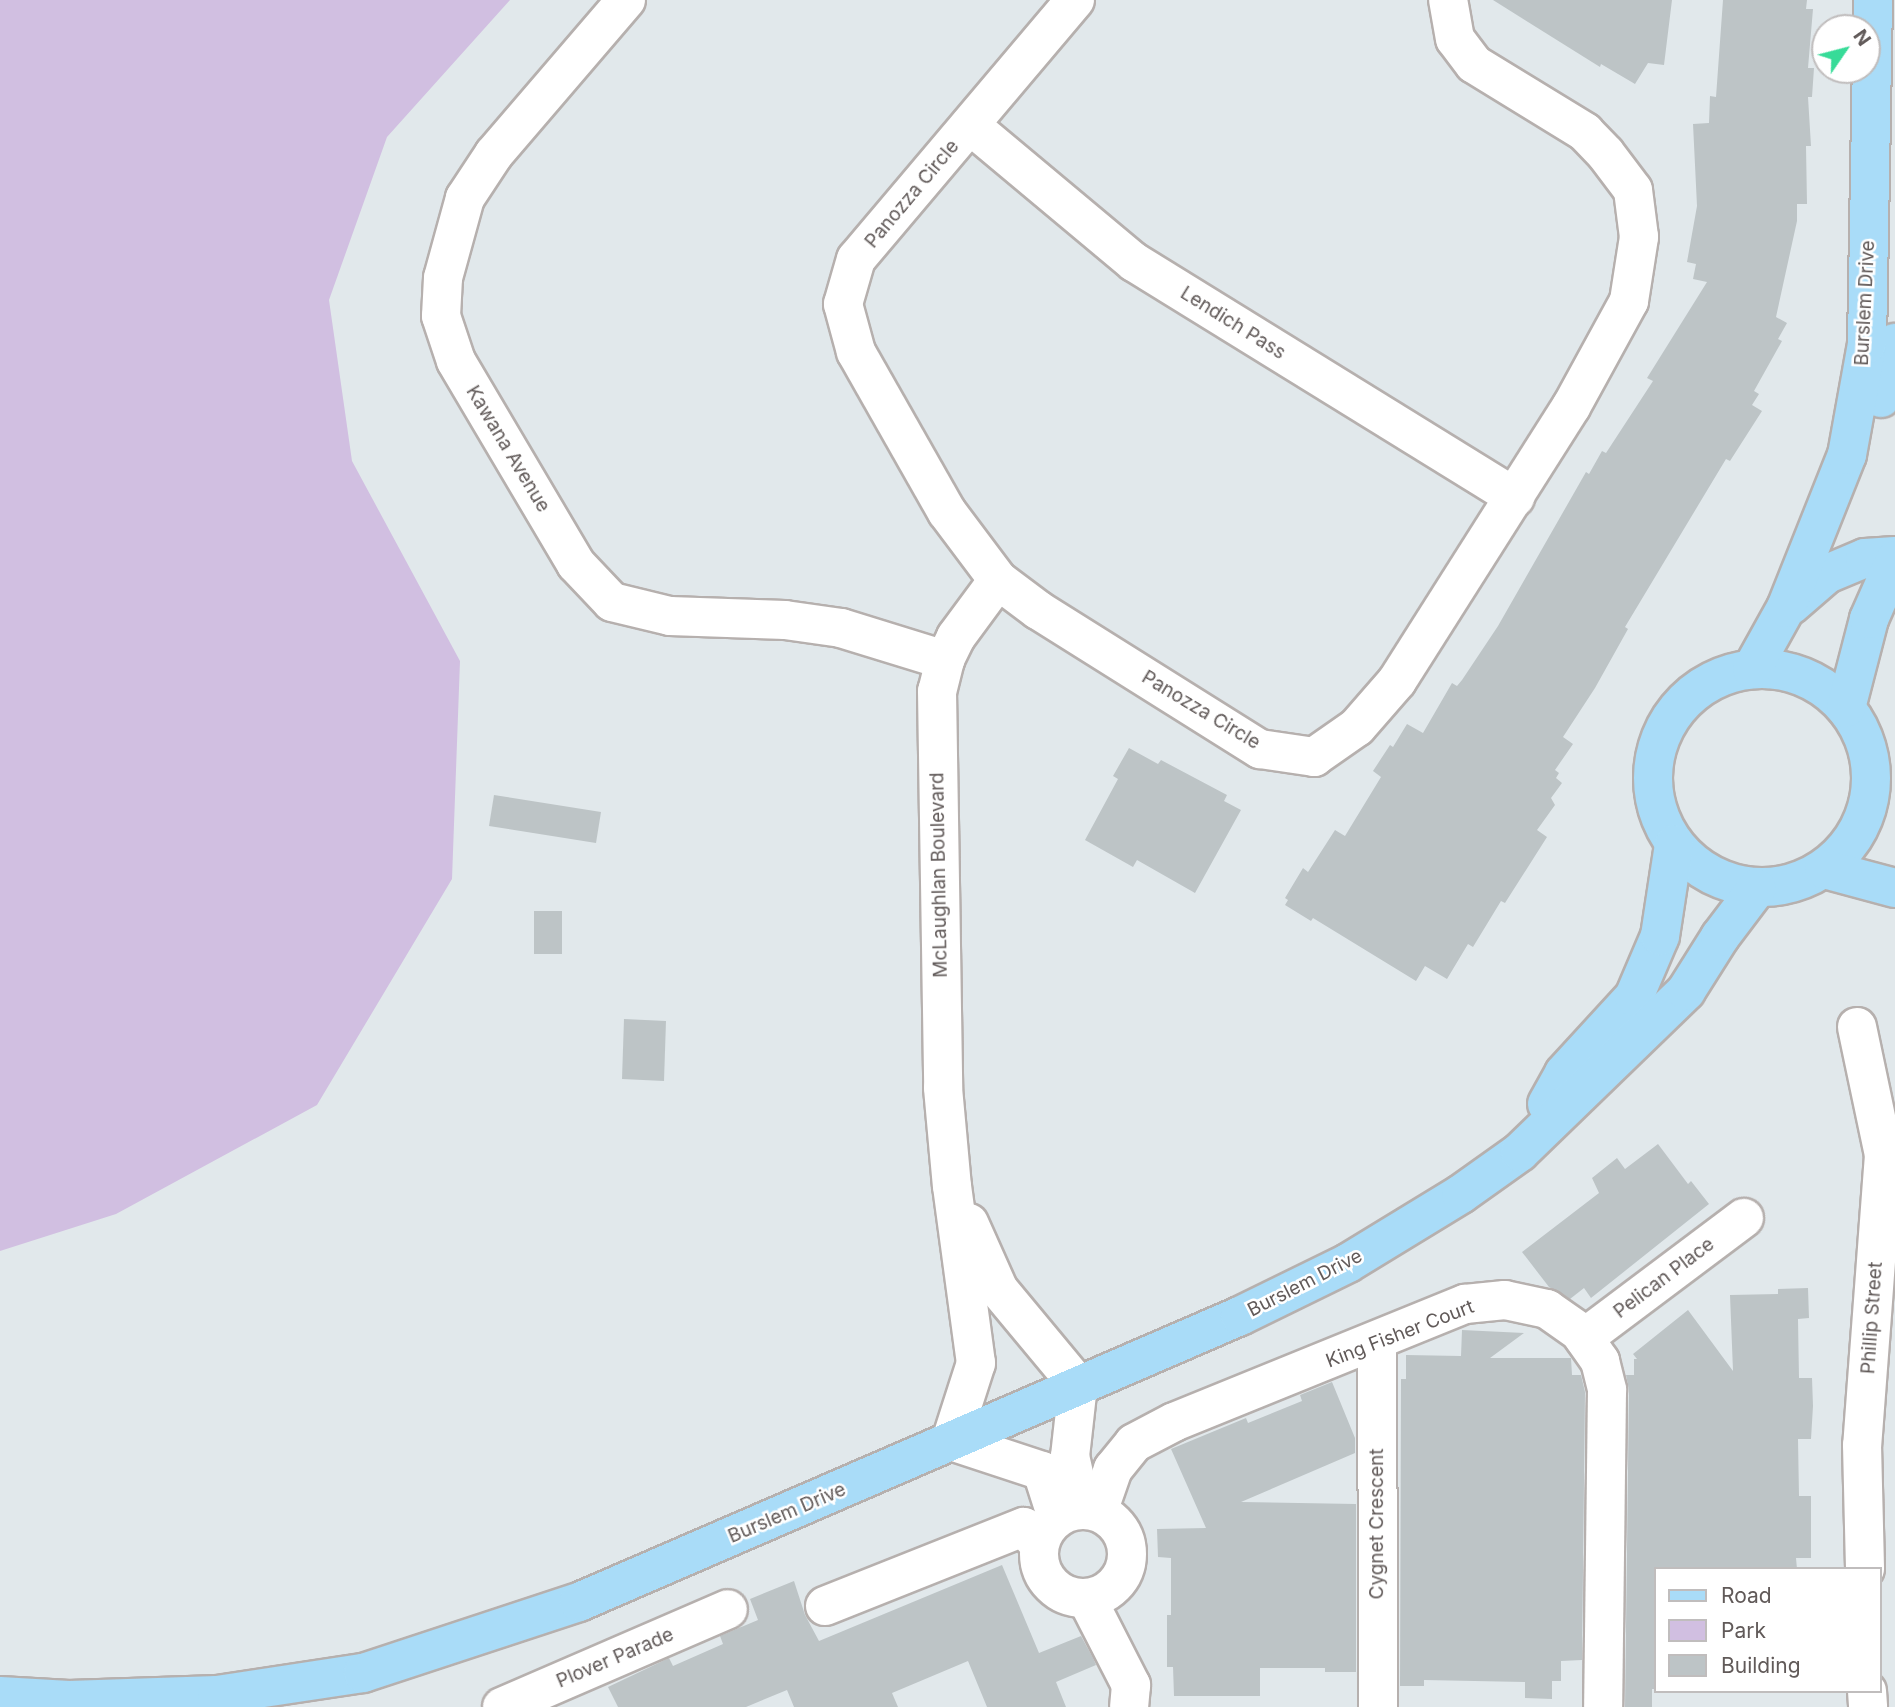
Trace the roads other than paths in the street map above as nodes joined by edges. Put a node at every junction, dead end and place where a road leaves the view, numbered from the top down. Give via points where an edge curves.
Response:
1 (626, 0) edge
2 (1075, 0) edge
3 (1448, 0) edge
4 (1873, 0) edge
5 (970, 125) junction
6 (1895, 343) edge
7 (1847, 454) junction
8 (1515, 497) junction
9 (1895, 558) edge
10 (998, 580) junction
11 (1786, 608) junction
12 (945, 660) junction
13 (1752, 669) junction
14 (1846, 708) junction
15 (1883, 776) edge
16 (1674, 844) junction
17 (1824, 869) junction
18 (1757, 888) junction
19 (1895, 888) edge
20 (1857, 1027) dead end
21 (1520, 1152) junction
22 (952, 1186) junction
23 (1744, 1218) dead end
24 (1584, 1338) junction
25 (1377, 1342) junction
26 (1078, 1385) junction
27 (951, 1441) junction
28 (1879, 1451) edge
29 (1069, 1521) junction
30 (1865, 1567) edge
31 (1087, 1599) junction
32 (825, 1606) dead end
33 (728, 1609) dead end
34 (0, 1696) edge
35 (502, 1707) edge
36 (1129, 1707) edge
37 (1378, 1707) edge
38 (1603, 1707) edge

1 - 12 street, Kawana Avenue via 494,154 465,198 443,278 440,316 456,362 576,564 612,601 670,616 785,620 841,628
2 - 5 street, Panozza Circle
3 - 8 street, Panozza Circle via 1455,39 1474,64 1585,132 1633,190 1638,225 1629,301
4 - 7 main road, Burslem Drive via 1867,344
5 - 8 street, Lendich Pass via 1133,262
5 - 10 street, Panozza Circle via 856,259 844,304 856,352 947,512
6 - 7 main road via 1884,392
7 - 11 main road, Burslem Drive
8 - 10 street, Panozza Circle via 1397,681 1357,727 1314,757 1260,749 1038,610
9 - 11 main road via 1865,558 1827,574
9 - 14 main road via 1869,620
10 - 12 street, McLaughlan Boulevard via 956,637
11 - 13 main road, Burslem Drive
12 - 22 street, McLaughlan Boulevard via 937,691 936,732 943,1088
13 - 14 main road via 1787,671 1819,684
13 - 16 main road via 1719,677 1691,693 1669,719 1656,749 1652,782 1658,815
14 - 15 main road
15 - 17 main road via 1846,850
16 - 18 main road via 1697,867 1725,882
16 - 21 main road, Burslem Drive via 1660,936 1634,997 1564,1073
17 - 18 main road via 1781,887
17 - 19 main road
18 - 21 main road, Burslem Drive via 1686,991
20 - 28 street, Phillip Street via 1884,1155
21 - 26 main road, Burslem Drive via 1348,1264
22 - 26 street, McLaughlan Boulevard via 999,1290
22 - 27 street, McLaughlan Boulevard via 976,1363
23 - 24 street, Pelican Place
24 - 25 street, King Fisher Court via 1546,1309 1505,1300 1465,1304
24 - 38 street, King Fisher Court via 1600,1362 1607,1390
25 - 29 street, King Fisher Court via 1174,1422 1134,1443
25 - 37 street, Cygnet Crescent
26 - 27 main road, Burslem Drive
26 - 29 street
27 - 29 street via 1041,1471
27 - 34 main road, Burslem Drive via 579,1602 363,1673 192,1696 69,1700
28 - 30 street, Phillip Street
29 - 31 street via 1042,1572 1050,1584 1073,1598
29 - 31 street via 1111,1520 1127,1545 1123,1574 1102,1595
29 - 32 street via 1024,1527
31 - 36 street via 1131,1685
33 - 35 street, Plover Parade

